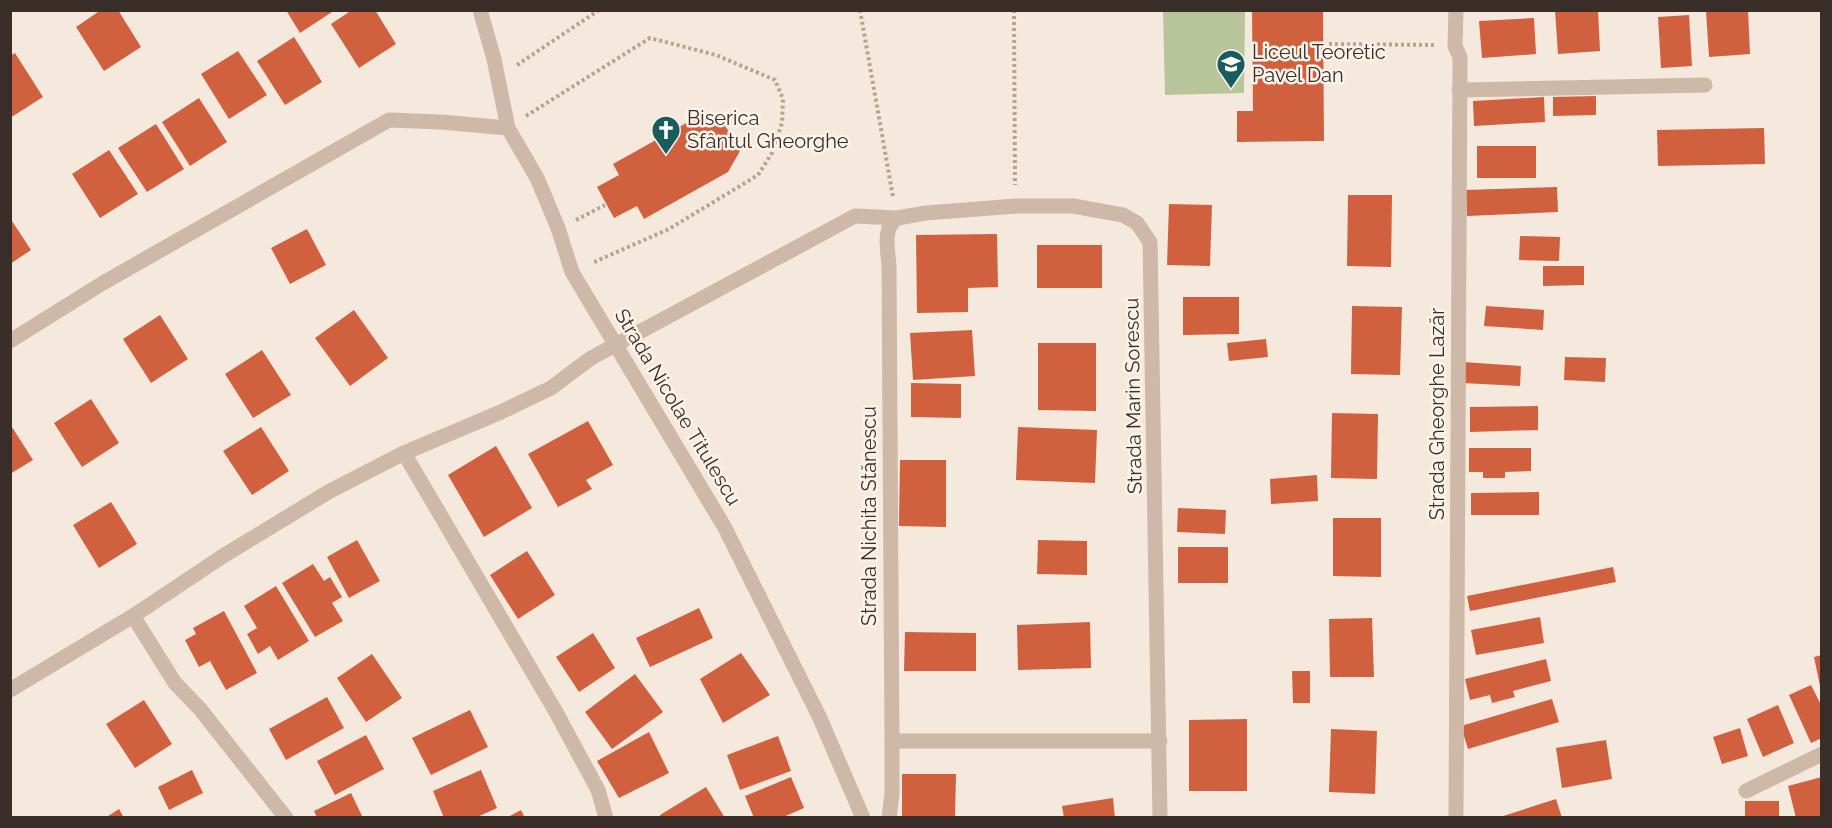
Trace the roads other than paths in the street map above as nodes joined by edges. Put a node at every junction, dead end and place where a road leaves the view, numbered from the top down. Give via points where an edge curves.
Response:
1 (480, 10) edge
2 (1456, 10) edge
3 (1706, 85) dead end
4 (1459, 90) junction
5 (508, 128) junction
6 (897, 218) junction
7 (10, 341) edge
8 (617, 346) junction
9 (404, 453) junction
10 (133, 616) junction
11 (10, 690) edge
12 (892, 741) junction
13 (1160, 741) junction
14 (1821, 754) edge
15 (1746, 791) dead end
16 (286, 818) edge
17 (606, 818) edge
18 (863, 818) edge
19 (889, 818) edge
20 (1160, 818) edge
21 (1456, 818) edge

1 - 5 street, Strada Nicolae Titulescu
2 - 4 street, Strada Gheorghe Lazăr
3 - 4 street
4 - 21 street, Strada Gheorghe Lazăr
5 - 7 street via 389,120 103,283
5 - 8 street, Strada Nicolae Titulescu via 537,178 572,272
6 - 8 street, Strada Marin Sorescu via 855,216
6 - 12 street, Strada Nichita Stănescu via 889,225 887,238
6 - 13 street, Strada Marin Sorescu via 1016,206 1073,206 1123,215 1137,223 1150,242
8 - 9 street, Strada Marin Sorescu via 591,358 551,388
8 - 18 street, Strada Nicolae Titulescu via 725,528 819,716
9 - 10 street, Strada Marin Sorescu via 330,491
9 - 17 street via 556,712 598,790
10 - 11 street, Strada Marin Sorescu
10 - 16 street via 175,683
12 - 13 street
12 - 19 street, Strada Nichita Stănescu
13 - 20 street, Strada Marin Sorescu
14 - 15 street

